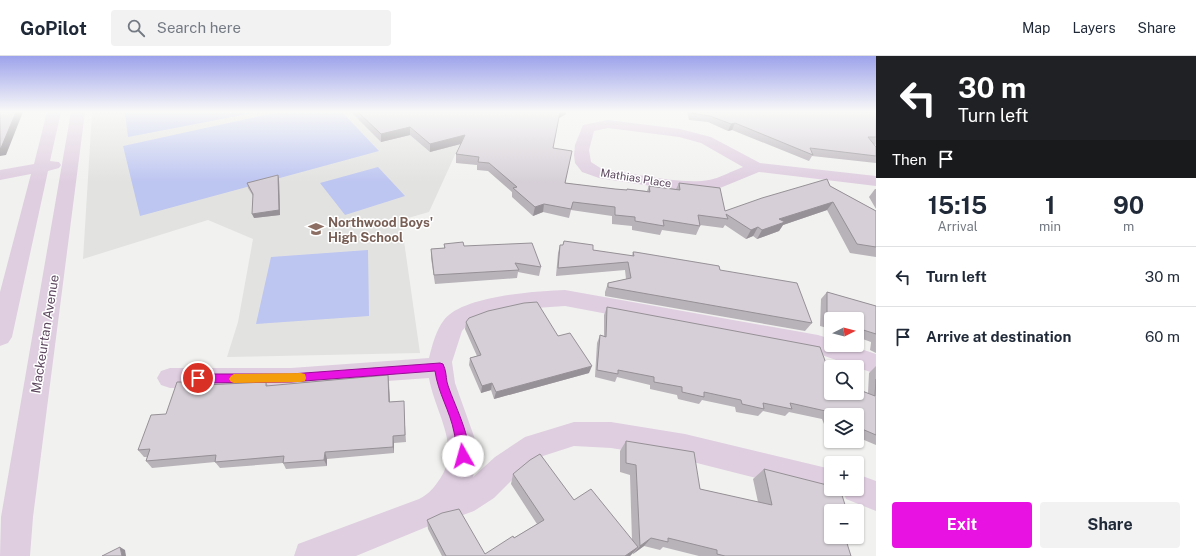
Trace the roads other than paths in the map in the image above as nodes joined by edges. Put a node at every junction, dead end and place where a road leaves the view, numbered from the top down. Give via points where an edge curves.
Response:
1 (48, 135) edge
2 (75, 135) edge
3 (585, 135) edge
4 (692, 135) edge
5 (72, 161) junction
6 (40, 167) junction
7 (758, 167) junction
8 (0, 175) edge
9 (876, 181) edge
10 (0, 337) edge
11 (876, 364) edge
12 (440, 367) junction
13 (170, 378) dead end
14 (824, 480) edge
15 (864, 492) edge
16 (876, 496) edge
17 (435, 507) junction
18 (344, 551) edge
19 (14, 556) edge
20 (310, 556) edge

1 - 6 street
2 - 5 street, Mackeurtan Avenue
3 - 7 street, Mathias Place via 582,157 584,163 589,169 600,173 684,186 714,184
4 - 7 street, Mathias Place
5 - 6 street
5 - 19 street, Mackeurtan Avenue via 17,517
6 - 8 street
6 - 10 street
7 - 9 street, Mathias Place
11 - 12 street via 818,344 565,298 539,298 485,308 463,316 452,325 442,352
12 - 13 street via 291,378
12 - 17 street via 442,383 460,431 463,456 455,484
14 - 17 street via 685,447 611,435 574,434 535,446 505,466 483,488 462,500
15 - 16 street
17 - 18 street
18 - 20 street

